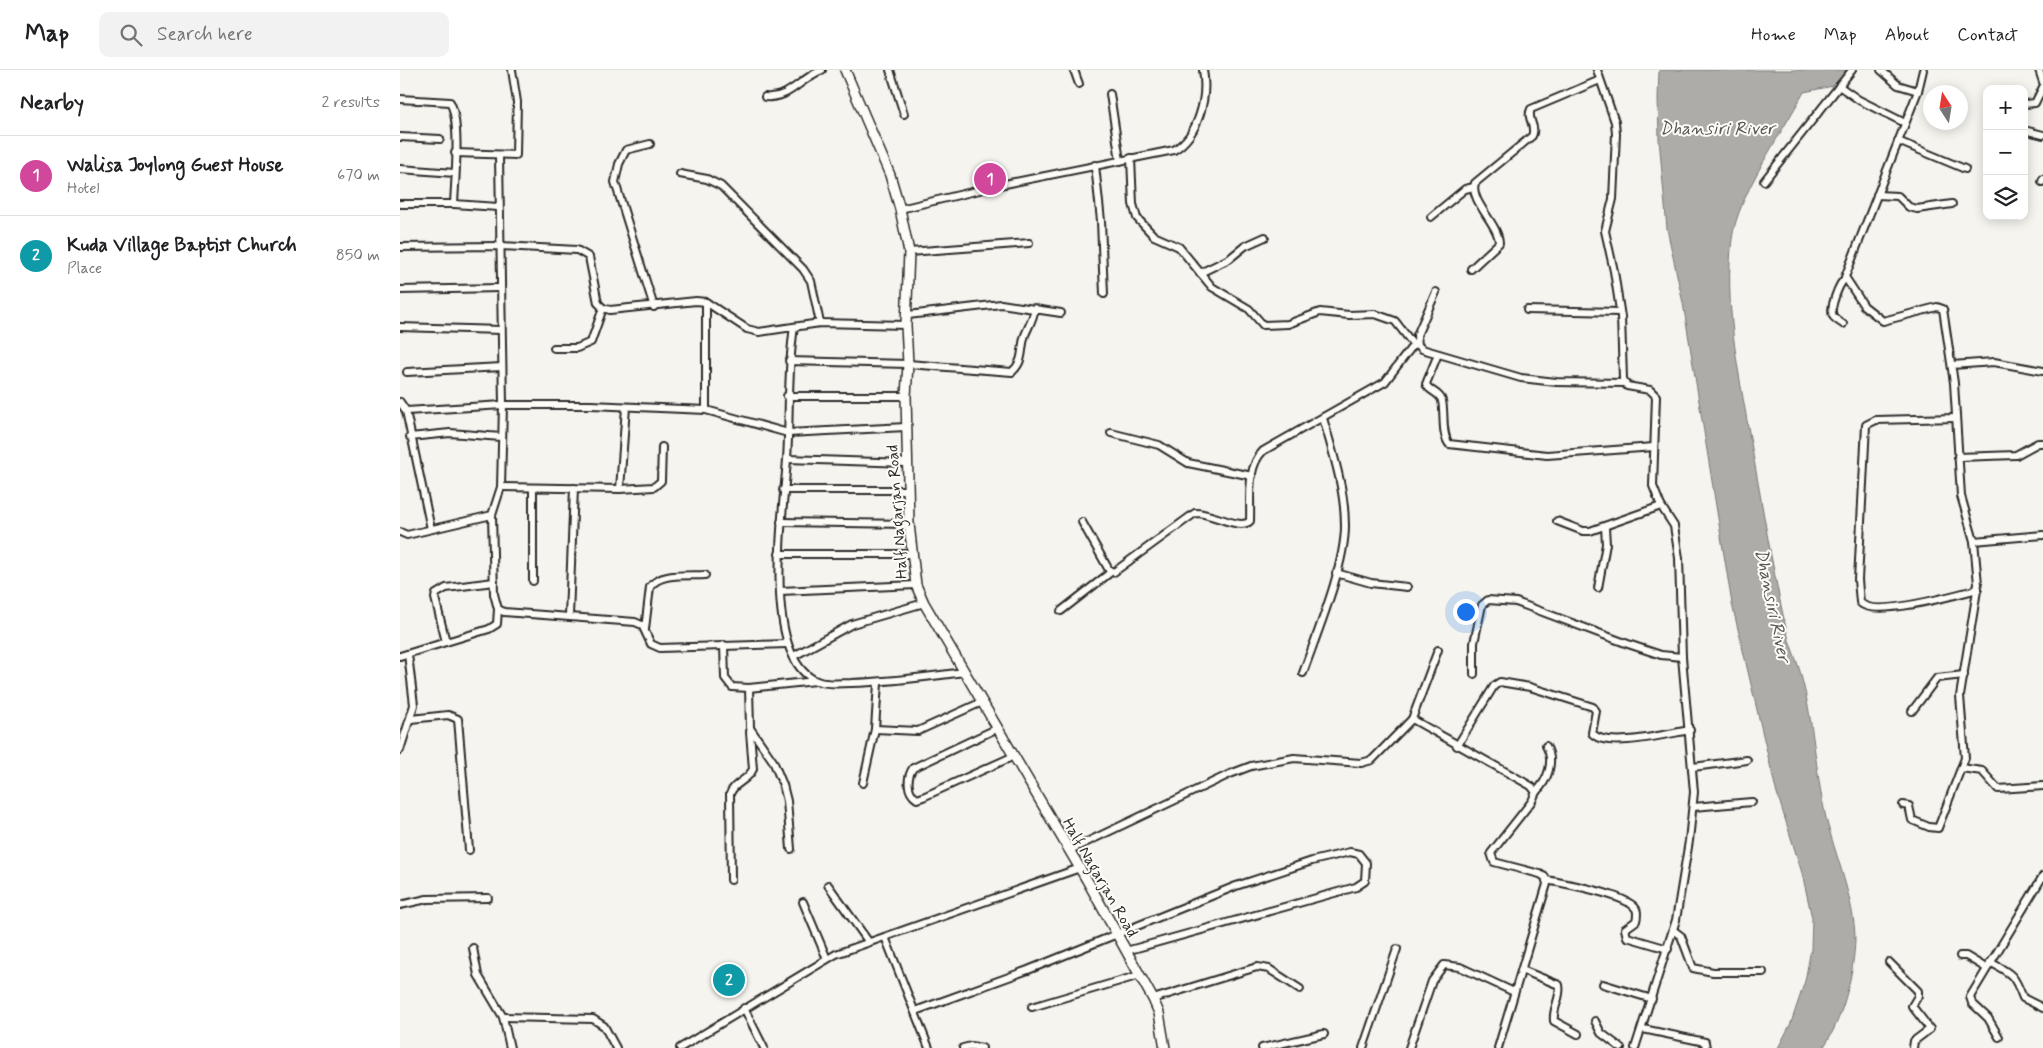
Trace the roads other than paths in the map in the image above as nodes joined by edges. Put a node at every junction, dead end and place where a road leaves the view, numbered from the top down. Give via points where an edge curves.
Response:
1 (512, 70) edge
2 (822, 70) edge
3 (845, 70) edge
4 (890, 70) edge
5 (1074, 70) edge
6 (1203, 70) edge
7 (1597, 70) edge
8 (1852, 70) edge
9 (1881, 70) edge
10 (1923, 70) edge
11 (2039, 70) edge
12 (2043, 76) edge
13 (1600, 80) junction
14 (2043, 82) edge
15 (1079, 84) dead end
16 (1839, 86) junction
17 (2043, 87) edge
18 (1918, 91) junction
19 (1110, 94) dead end
20 (764, 97) dead end
21 (400, 99) edge
22 (2028, 104) edge
23 (904, 114) dead end
24 (1905, 123) junction
25 (2028, 131) edge
26 (2043, 135) edge
27 (400, 137) edge
28 (440, 139) dead end
29 (1898, 141) junction
30 (650, 144) dead end
31 (455, 153) junction
32 (499, 156) junction
33 (1131, 158) junction
34 (1120, 161) junction
35 (1094, 166) junction
36 (400, 169) edge
37 (1965, 169) dead end
38 (455, 173) junction
39 (680, 174) dead end
40 (1764, 181) dead end
41 (1474, 187) junction
42 (1877, 195) junction
43 (400, 204) edge
44 (454, 204) junction
45 (1952, 204) dead end
46 (498, 207) junction
47 (900, 209) junction
48 (1431, 217) dead end
49 (1265, 237) dead end
50 (1029, 243) dead end
51 (500, 246) junction
52 (400, 248) edge
53 (908, 252) junction
54 (1471, 269) dead end
55 (1200, 273) junction
56 (1845, 279) junction
57 (500, 288) junction
58 (400, 290) edge
59 (1436, 292) dead end
60 (1104, 294) dead end
61 (706, 302) junction
62 (654, 307) junction
63 (603, 308) junction
64 (1035, 308) junction
65 (1527, 310) dead end
66 (1620, 312) junction
67 (1061, 313) dead end
68 (907, 320) junction
69 (820, 323) junction
70 (1843, 324) dead end
71 (400, 327) edge
72 (794, 327) junction
73 (501, 330) junction
74 (1415, 342) junction
75 (554, 348) dead end
76 (1438, 354) junction
77 (789, 361) junction
78 (908, 364) junction
79 (1952, 365) junction
80 (502, 367) junction
81 (2043, 371) edge
82 (407, 372) dead end
83 (1625, 383) junction
84 (787, 396) junction
85 (906, 396) junction
86 (400, 402) edge
87 (503, 405) junction
88 (626, 407) junction
89 (706, 410) junction
90 (406, 411) junction
91 (1323, 418) junction
92 (1956, 418) junction
93 (906, 427) junction
94 (788, 433) junction
95 (1111, 434) dead end
96 (410, 437) junction
97 (501, 437) junction
98 (2043, 443) edge
99 (662, 447) dead end
100 (1654, 447) junction
101 (1958, 457) junction
102 (787, 459) junction
103 (908, 463) junction
104 (1252, 476) junction
105 (501, 488) junction
106 (533, 488) junction
107 (574, 488) junction
108 (620, 489) junction
109 (783, 490) junction
110 (909, 490) junction
111 (1661, 506) junction
112 (492, 515) junction
113 (1557, 521) dead end
114 (781, 522) junction
115 (1082, 522) dead end
116 (909, 524) junction
117 (1604, 527) junction
118 (431, 529) junction
119 (400, 532) edge
120 (2043, 535) edge
121 (1974, 541) junction
122 (779, 554) junction
123 (912, 554) junction
124 (1111, 572) junction
125 (1336, 572) junction
126 (705, 575) dead end
127 (533, 581) dead end
128 (494, 582) junction
129 (916, 585) junction
130 (1407, 587) dead end
131 (1598, 588) dead end
132 (1978, 590) junction
133 (780, 591) junction
134 (924, 603) junction
135 (498, 608) junction
136 (1061, 611) dead end
137 (569, 616) junction
138 (645, 630) junction
139 (446, 642) junction
140 (788, 644) junction
141 (724, 645) junction
142 (1438, 650) dead end
143 (408, 654) junction
144 (400, 656) edge
145 (794, 656) junction
146 (1682, 657) junction
147 (964, 672) junction
148 (1303, 673) dead end
149 (1474, 674) dead end
150 (1964, 675) junction
151 (816, 681) junction
152 (878, 683) junction
153 (749, 688) junction
154 (982, 702) junction
155 (1912, 711) dead end
156 (411, 719) junction
157 (1412, 719) junction
158 (750, 728) junction
159 (998, 728) junction
160 (875, 730) junction
161 (1690, 730) junction
162 (1456, 746) junction
163 (1546, 746) dead end
164 (400, 750) edge
165 (1014, 756) junction
166 (1747, 760) dead end
167 (1693, 768) junction
168 (1961, 768) junction
169 (863, 783) dead end
170 (2043, 786) edge
171 (1536, 792) junction
172 (1752, 802) dead end
173 (1903, 805) dead end
174 (1693, 807) junction
175 (791, 849) dead end
176 (469, 850) dead end
177 (1070, 850) junction
178 (1080, 868) junction
179 (2043, 876) edge
180 (731, 880) dead end
181 (1546, 880) junction
182 (828, 884) dead end
183 (488, 898) dead end
184 (803, 902) dead end
185 (400, 905) edge
186 (1673, 930) junction
187 (1117, 935) junction
188 (885, 938) junction
189 (868, 942) junction
190 (473, 948) dead end
191 (1397, 949) dead end
192 (1668, 949) junction
193 (1126, 951) junction
194 (1960, 956) dead end
195 (827, 959) junction
196 (1889, 962) dead end
197 (1990, 962) junction
198 (1986, 968) junction
199 (1522, 970) junction
200 (1763, 972) dead end
201 (1140, 975) junction
202 (1603, 984) dead end
203 (1300, 989) dead end
204 (1514, 992) junction
205 (1153, 998) junction
206 (1652, 1000) junction
207 (1032, 1007) dead end
208 (744, 1008) junction
209 (2043, 1008) edge
210 (915, 1011) junction
211 (503, 1017) junction
212 (1595, 1021) dead end
213 (1643, 1029) junction
214 (1324, 1034) dead end
215 (1578, 1034) dead end
216 (1999, 1037) dead end
217 (510, 1048) edge
218 (616, 1048) edge
219 (680, 1048) edge
220 (764, 1048) edge
221 (929, 1048) edge
222 (963, 1048) edge
223 (982, 1048) edge
224 (1165, 1048) edge
225 (1262, 1048) edge
226 (1363, 1048) edge
227 (1409, 1048) edge
228 (1498, 1048) edge
229 (1621, 1048) edge
230 (1635, 1048) edge
231 (1706, 1048) edge
232 (1913, 1048) edge

1 - 32 street via 517,102 516,155
2 - 20 street via 782,96
3 - 47 main road, Half Nagarjan Road via 890,175
4 - 23 street
5 - 15 street
6 - 33 street via 1204,98 1190,137 1174,150
7 - 13 street
8 - 16 street
9 - 18 street via 1898,85
10 - 18 street
11 - 12 street
12 - 14 street
13 - 41 street via 1531,109 1532,136
13 - 66 street via 1615,122 1612,199 1605,231
16 - 24 street
16 - 40 street
17 - 22 street via 2035,103
18 - 24 street
19 - 34 street
21 - 31 street via 450,102 454,114
24 - 29 street
25 - 26 street
27 - 28 street
29 - 37 street
29 - 42 street
30 - 62 street via 626,150 615,182
31 - 32 street
31 - 38 street
32 - 46 street
33 - 34 street
33 - 55 street via 1133,204 1137,218 1154,236 1179,246
34 - 35 street
35 - 47 street
35 - 60 street via 1102,228
36 - 38 street
38 - 44 street
39 - 69 street via 707,179 721,186 792,256 811,282
41 - 48 street via 1465,188
41 - 54 street via 1500,243
42 - 45 street via 1901,197 1909,207 1917,209
42 - 56 street
43 - 44 street
44 - 46 street
46 - 51 street
47 - 53 main road, Half Nagarjan Road
49 - 55 street
50 - 53 street
51 - 52 street
51 - 57 street
51 - 63 street via 577,250 587,254 592,264 598,303
53 - 68 main road, Half Nagarjan Road
55 - 74 street via 1212,287 1249,309 1263,324 1288,324 1320,312 1375,314 1395,322
56 - 70 street via 1839,285 1832,310 1833,316
56 - 79 street via 1864,306 1883,320 1941,308
57 - 58 street
57 - 73 street
59 - 74 street
61 - 62 street
61 - 72 street via 747,329 764,332
61 - 89 street
62 - 63 street
63 - 75 street via 591,342 578,348
64 - 67 street
64 - 68 street via 1000,304
64 - 78 street via 1033,322 1024,336 1022,360 1012,372
65 - 66 street
66 - 83 street
68 - 69 street
68 - 78 main road, Half Nagarjan Road
69 - 72 street
71 - 73 street
72 - 77 street
73 - 80 street
74 - 76 street via 1422,349
74 - 91 street via 1385,382
76 - 83 street via 1521,378
76 - 100 street via 1426,384 1442,400 1449,444 1547,455
77 - 78 street
77 - 84 street
78 - 85 main road, Half Nagarjan Road
79 - 81 street via 1994,362
79 - 92 street
80 - 82 street
80 - 87 street
83 - 100 street via 1650,390 1656,396
84 - 85 street
84 - 94 street
85 - 93 main road, Half Nagarjan Road
86 - 90 street
87 - 88 street
87 - 90 street
87 - 97 street
88 - 89 street
88 - 108 street
89 - 94 street
90 - 96 street
91 - 104 street via 1263,450 1256,458
91 - 125 street via 1339,475 1345,519 1345,537
92 - 101 street
92 - 132 street via 1876,420 1866,425 1858,580 1860,602 1869,607 1911,605
93 - 94 street
93 - 103 main road, Half Nagarjan Road
94 - 102 street
95 - 104 street via 1159,445 1188,463
96 - 97 street via 450,432
96 - 118 street
97 - 105 street
98 - 101 street via 2016,455
99 - 108 street via 661,481 658,484
100 - 111 street via 1653,486
101 - 121 street via 1961,496
102 - 103 street
102 - 109 street
103 - 110 main road, Half Nagarjan Road
104 - 124 street via 1250,521 1247,524 1195,513
105 - 106 street
105 - 112 street
106 - 107 street
106 - 127 street
107 - 108 street
107 - 137 street
109 - 110 street
109 - 114 street
110 - 116 main road, Half Nagarjan Road
111 - 117 street
111 - 146 street via 1675,530 1679,558
112 - 118 street
112 - 128 street
113 - 117 street via 1586,532
114 - 116 street
114 - 122 street
115 - 124 street
116 - 123 main road, Half Nagarjan Road
117 - 131 street via 1606,544
118 - 119 street via 407,535
120 - 121 street
121 - 132 street
122 - 123 street
122 - 133 street
123 - 129 main road, Half Nagarjan Road
124 - 136 street
125 - 130 street via 1370,583
125 - 148 street
126 - 138 street via 664,577 653,583
128 - 135 street
128 - 139 street via 446,588 436,594
129 - 133 street
129 - 134 main road, Half Nagarjan Road
132 - 150 street
133 - 140 street
134 - 145 street via 852,624
134 - 147 main road, Half Nagarjan Road
135 - 137 street via 504,612
135 - 139 street via 494,626
137 - 138 street via 635,622
138 - 141 street via 651,644 660,648
139 - 143 street
140 - 141 street
140 - 145 street
141 - 153 street via 727,683 732,687
142 - 157 street
143 - 144 street
143 - 156 street via 413,695
145 - 151 street
146 - 149 street via 1661,655 1636,647 1516,602 1488,600 1482,605 1474,643
146 - 161 street
147 - 152 street
147 - 154 main road, Half Nagarjan Road
150 - 155 street via 1937,678
150 - 168 street via 1960,705 1965,758
151 - 152 street
151 - 153 street
152 - 160 street
153 - 158 street
154 - 159 main road, Half Nagarjan Road
154 - 160 street via 918,731
156 - 164 street
156 - 176 street via 448,715 458,720
157 - 162 street
157 - 177 street via 1368,762 1302,758 1251,766
158 - 175 street via 773,762 783,786
158 - 180 street via 753,769 732,787 730,794
159 - 165 main road, Half Nagarjan Road
159 - 165 street via 913,768 909,786 911,794 917,799
160 - 169 street
161 - 162 street via 1610,741 1592,733 1596,711 1593,707 1530,687 1500,682 1494,686
161 - 167 street
162 - 171 street via 1531,786
163 - 171 street via 1551,756 1549,767
165 - 177 main road, Half Nagarjan Road
166 - 167 street
167 - 174 street
168 - 170 street via 1982,771 1998,789
168 - 173 street via 1938,828 1912,820 1909,806
171 - 181 street via 1491,856 1494,862 1540,874
172 - 174 street
174 - 186 street
177 - 178 main road, Half Nagarjan Road
178 - 187 main road, Half Nagarjan Road
178 - 188 street
179 - 197 street
181 - 192 street via 1623,900 1634,907 1636,913 1636,921 1625,929 1627,937
181 - 199 street
182 - 189 street
183 - 185 street via 427,899
184 - 195 street
186 - 192 street
186 - 200 street via 1680,936 1693,968 1713,972
187 - 193 main road, Half Nagarjan Road
187 - 193 street via 1200,899 1312,861 1355,852 1366,863 1364,881 1356,887
187 - 210 street
188 - 189 street
188 - 210 street
189 - 195 street
190 - 211 street via 478,975
191 - 226 street
192 - 206 street
193 - 201 main road, Half Nagarjan Road
194 - 198 street via 1966,956
195 - 208 street
196 - 232 street via 1918,991 1912,1006 1930,1029 1914,1041
197 - 198 street
197 - 209 street via 2011,975 2023,998
198 - 216 street via 1970,998 1988,1018
199 - 204 street
199 - 215 street via 1559,985 1554,1021
201 - 205 main road, Half Nagarjan Road
201 - 207 street
202 - 206 street
203 - 205 street via 1269,969 1257,967
204 - 227 street via 1460,967 1444,965 1432,981
204 - 228 street
205 - 224 main road, Half Nagarjan Road
206 - 213 street
208 - 219 street
208 - 220 street
210 - 221 street
211 - 217 street
211 - 218 street via 593,1018 604,1026
212 - 229 street via 1602,1033
213 - 230 street
213 - 231 street via 1705,1042
214 - 225 street
222 - 223 street

